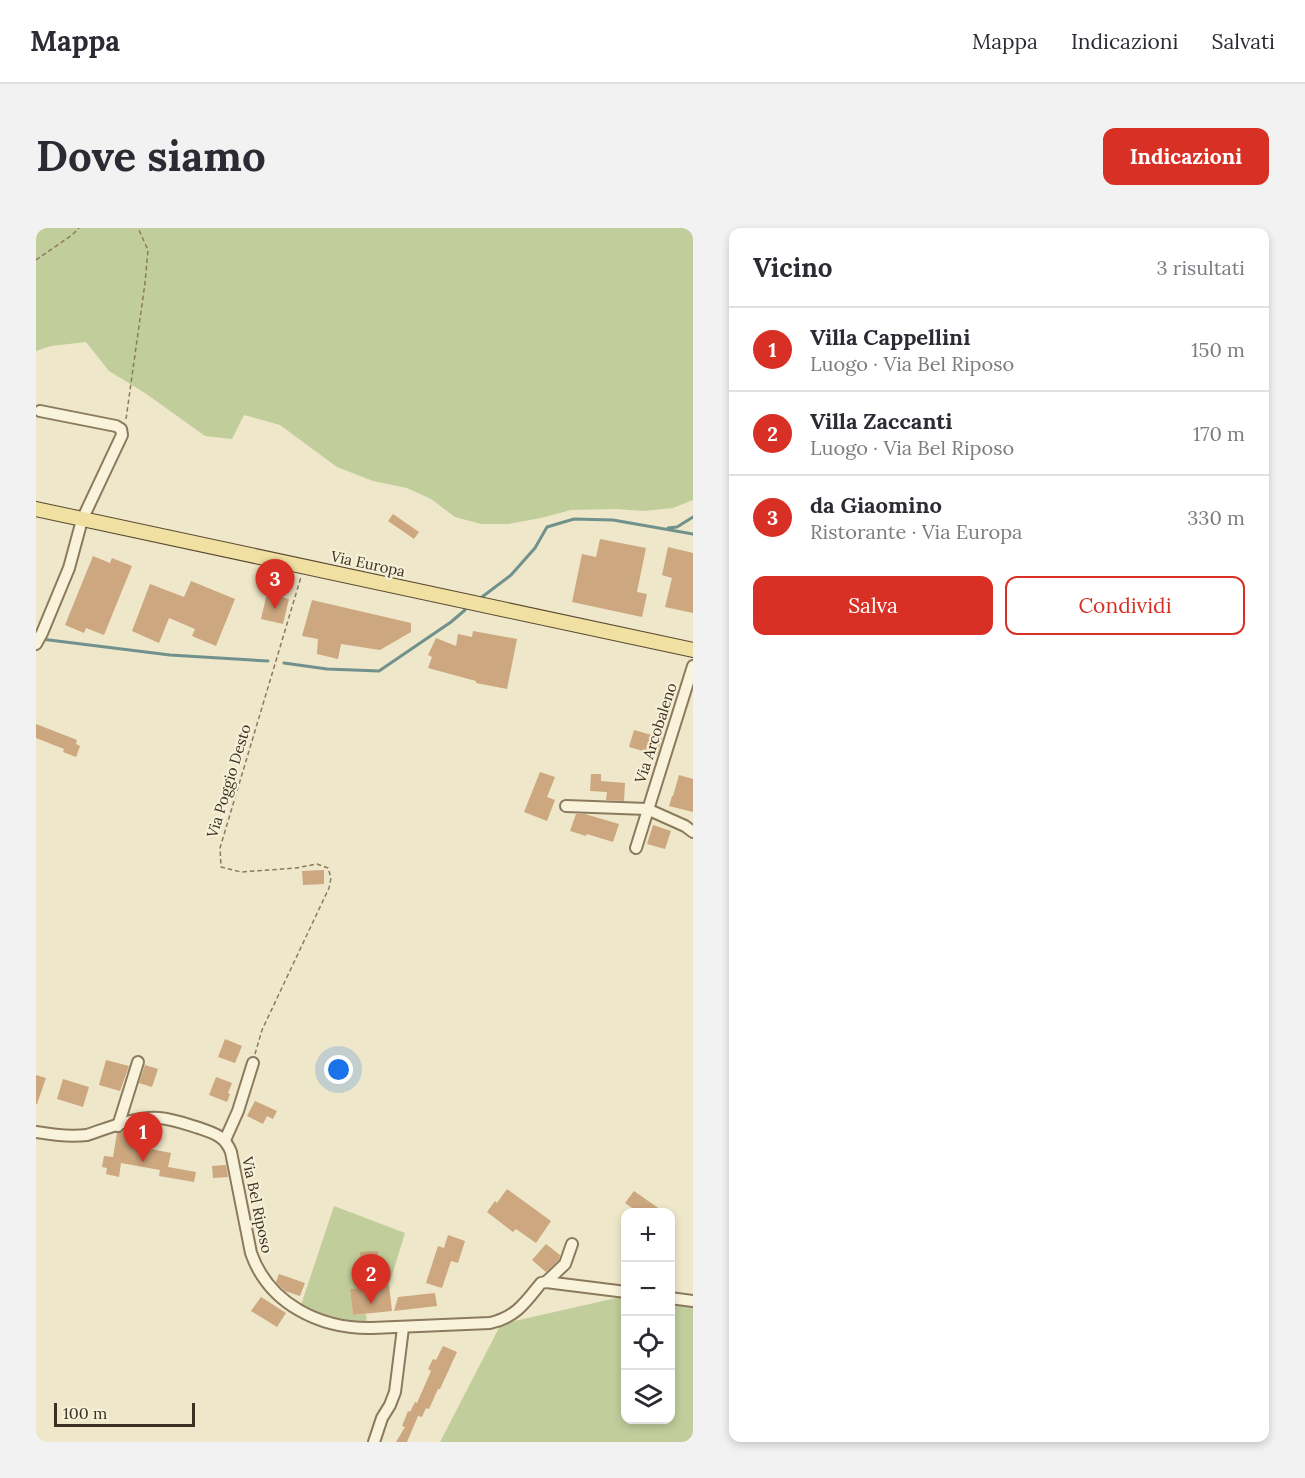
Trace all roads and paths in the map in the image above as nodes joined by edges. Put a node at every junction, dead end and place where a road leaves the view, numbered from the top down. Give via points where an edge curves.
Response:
1 (79, 228) edge
2 (138, 228) edge
3 (36, 260) edge
4 (40, 411) dead end
5 (121, 429) junction
6 (36, 510) edge
7 (82, 520) junction
8 (304, 567) junction
9 (36, 644) edge
10 (693, 650) edge
11 (693, 666) edge
12 (566, 806) dead end
13 (647, 809) junction
14 (693, 832) edge
15 (636, 848) dead end
16 (135, 1063) dead end
17 (253, 1063) joint
18 (115, 1126) junction
19 (36, 1132) edge
20 (225, 1140) junction
21 (572, 1244) dead end
22 (546, 1282) junction
23 (621, 1291) edge
24 (675, 1299) edge
25 (693, 1301) edge
26 (404, 1328) junction
27 (374, 1442) edge

1 - 3 path
2 - 5 path via 148,250 125,425
4 - 5 street
5 - 7 street via 122,435
6 - 7 main road, Via Europa
7 - 8 main road, Via Europa
7 - 9 street via 69,568
8 - 10 main road, Via Europa
8 - 17 path, Via Poggio Desto via 220,848 221,867 241,872 317,864 328,868 331,878 262,1030
11 - 13 street, Via Arcobaleno
12 - 13 street
13 - 14 street
13 - 15 street, Via Arcobaleno
16 - 18 street
17 - 20 street
18 - 19 street via 78,1136
18 - 20 street via 159,1118
20 - 26 street, Via Bel Riposo via 233,1159 251,1253 272,1290 307,1314 338,1326
21 - 22 street via 565,1264
22 - 23 street
22 - 26 street, Via Bel Riposo via 504,1320
24 - 25 street
26 - 27 street via 395,1392

